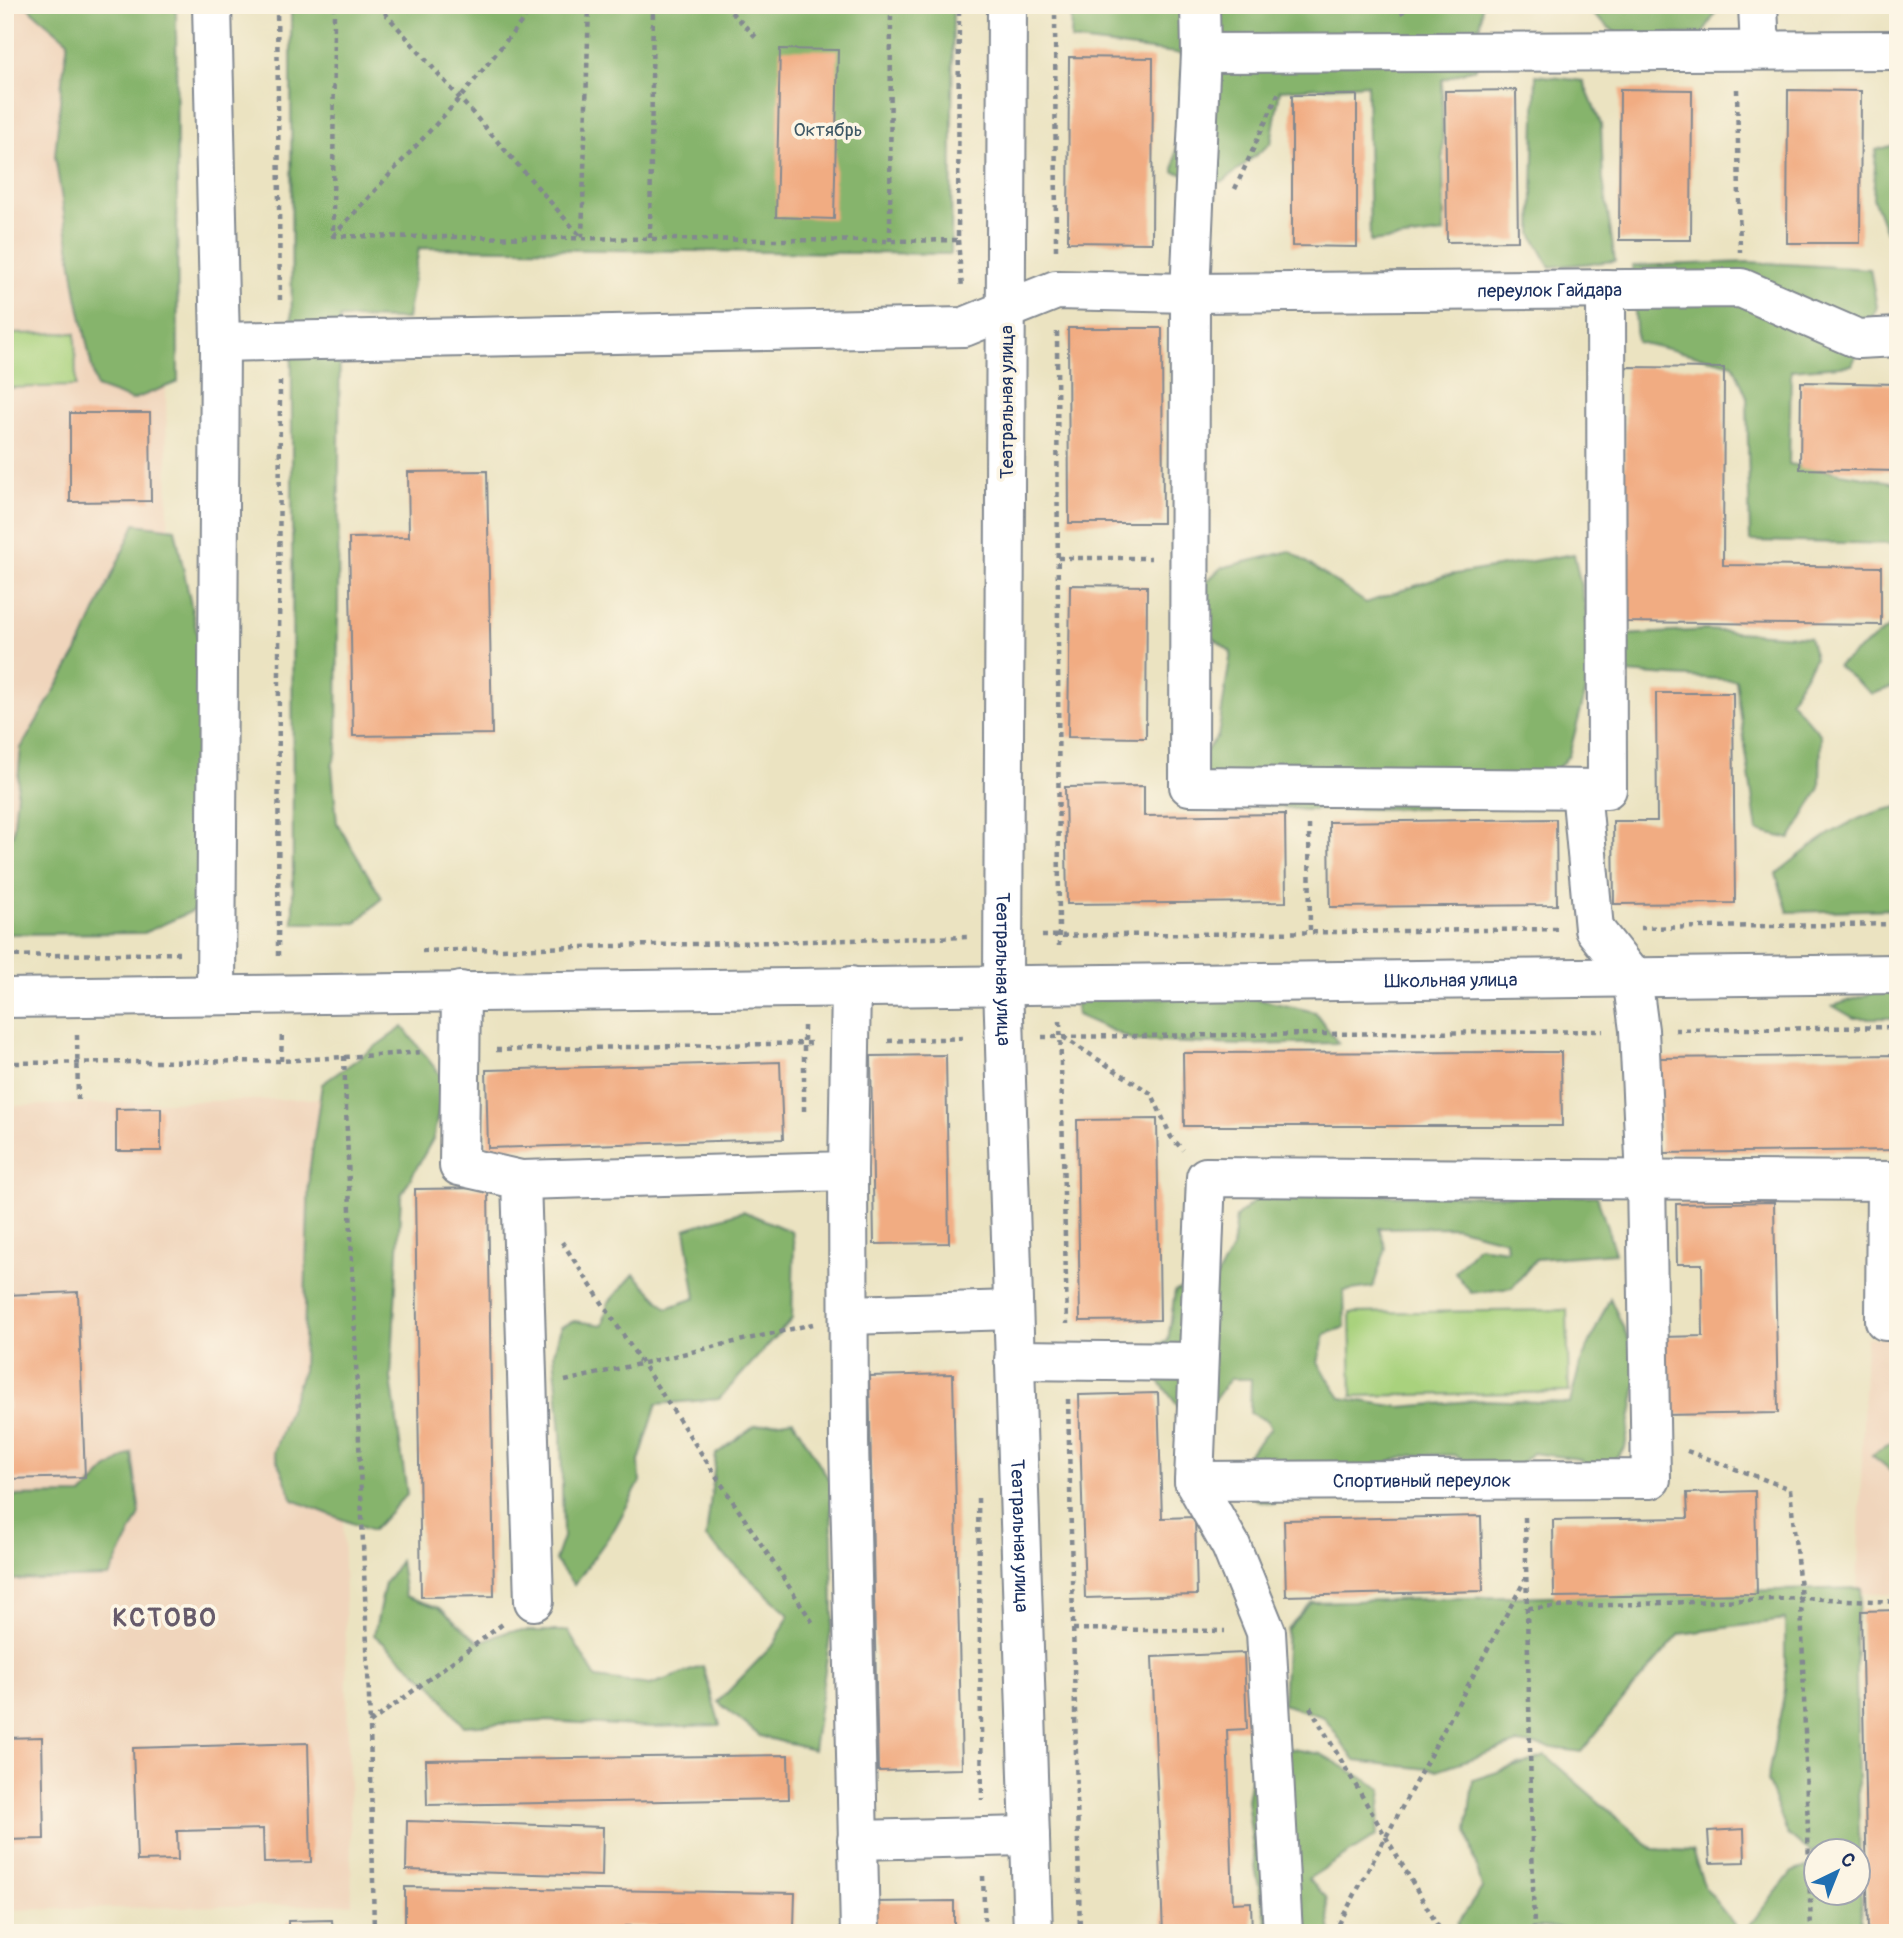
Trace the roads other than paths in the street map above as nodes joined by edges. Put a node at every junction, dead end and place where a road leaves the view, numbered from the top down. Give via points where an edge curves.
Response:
1 (212, 5) edge
2 (1007, 5) edge
3 (1200, 5) edge
4 (1758, 5) edge
5 (1898, 50) edge
6 (1748, 51) junction
7 (1201, 53) junction
8 (1606, 289) junction
9 (1191, 293) junction
10 (1007, 311) junction
11 (1898, 337) edge
12 (220, 342) junction
13 (1581, 789) junction
14 (1898, 974) edge
15 (1632, 977) junction
16 (1003, 985) junction
17 (851, 986) junction
18 (461, 991) junction
19 (216, 994) junction
20 (5, 998) edge
21 (848, 1171) junction
22 (1646, 1179) junction
23 (521, 1180) junction
24 (1892, 1181) edge
25 (1013, 1310) junction
26 (849, 1315) junction
27 (1898, 1321) edge
28 (1014, 1360) junction
29 (1198, 1362) junction
30 (1194, 1482) junction
31 (534, 1601) road end
32 (1030, 1836) junction
33 (857, 1840) junction
34 (860, 1933) edge
35 (1033, 1933) edge
36 (1283, 1933) edge

1 - 12 street
2 - 10 street, Театральная улица
3 - 7 street
4 - 6 street
5 - 6 street
6 - 7 street
7 - 9 street
8 - 9 street, переулок Гайдара
8 - 11 street, переулок Гайдара via 1741,288 1858,339
8 - 13 street via 1606,789
9 - 10 street, переулок Гайдара via 1056,290
9 - 13 street via 1189,786
10 - 12 street, переулок Гайдара via 964,327
10 - 16 street, Театральная улица
12 - 19 street
13 - 15 street via 1594,929
14 - 15 street, Школьная улица
15 - 16 street, Школьная улица
15 - 22 street
16 - 17 street, Школьная улица
16 - 25 street, Театральная улица
17 - 18 street, Школьная улица
17 - 21 street
18 - 19 street, Школьная улица
18 - 23 street via 459,1166
19 - 20 street, Школьная улица
21 - 23 street
21 - 26 street
22 - 24 street
22 - 29 street via 1206,1177
22 - 30 street, Спортивный переулок via 1651,1479
23 - 31 street
24 - 27 street via 1885,1321
25 - 26 street
25 - 28 street, Театральная улица
26 - 33 street
28 - 29 street
28 - 32 street, Театральная улица
29 - 30 street
30 - 36 street via 1231,1546 1266,1632
32 - 33 street
32 - 35 street, Театральная улица
33 - 34 street

